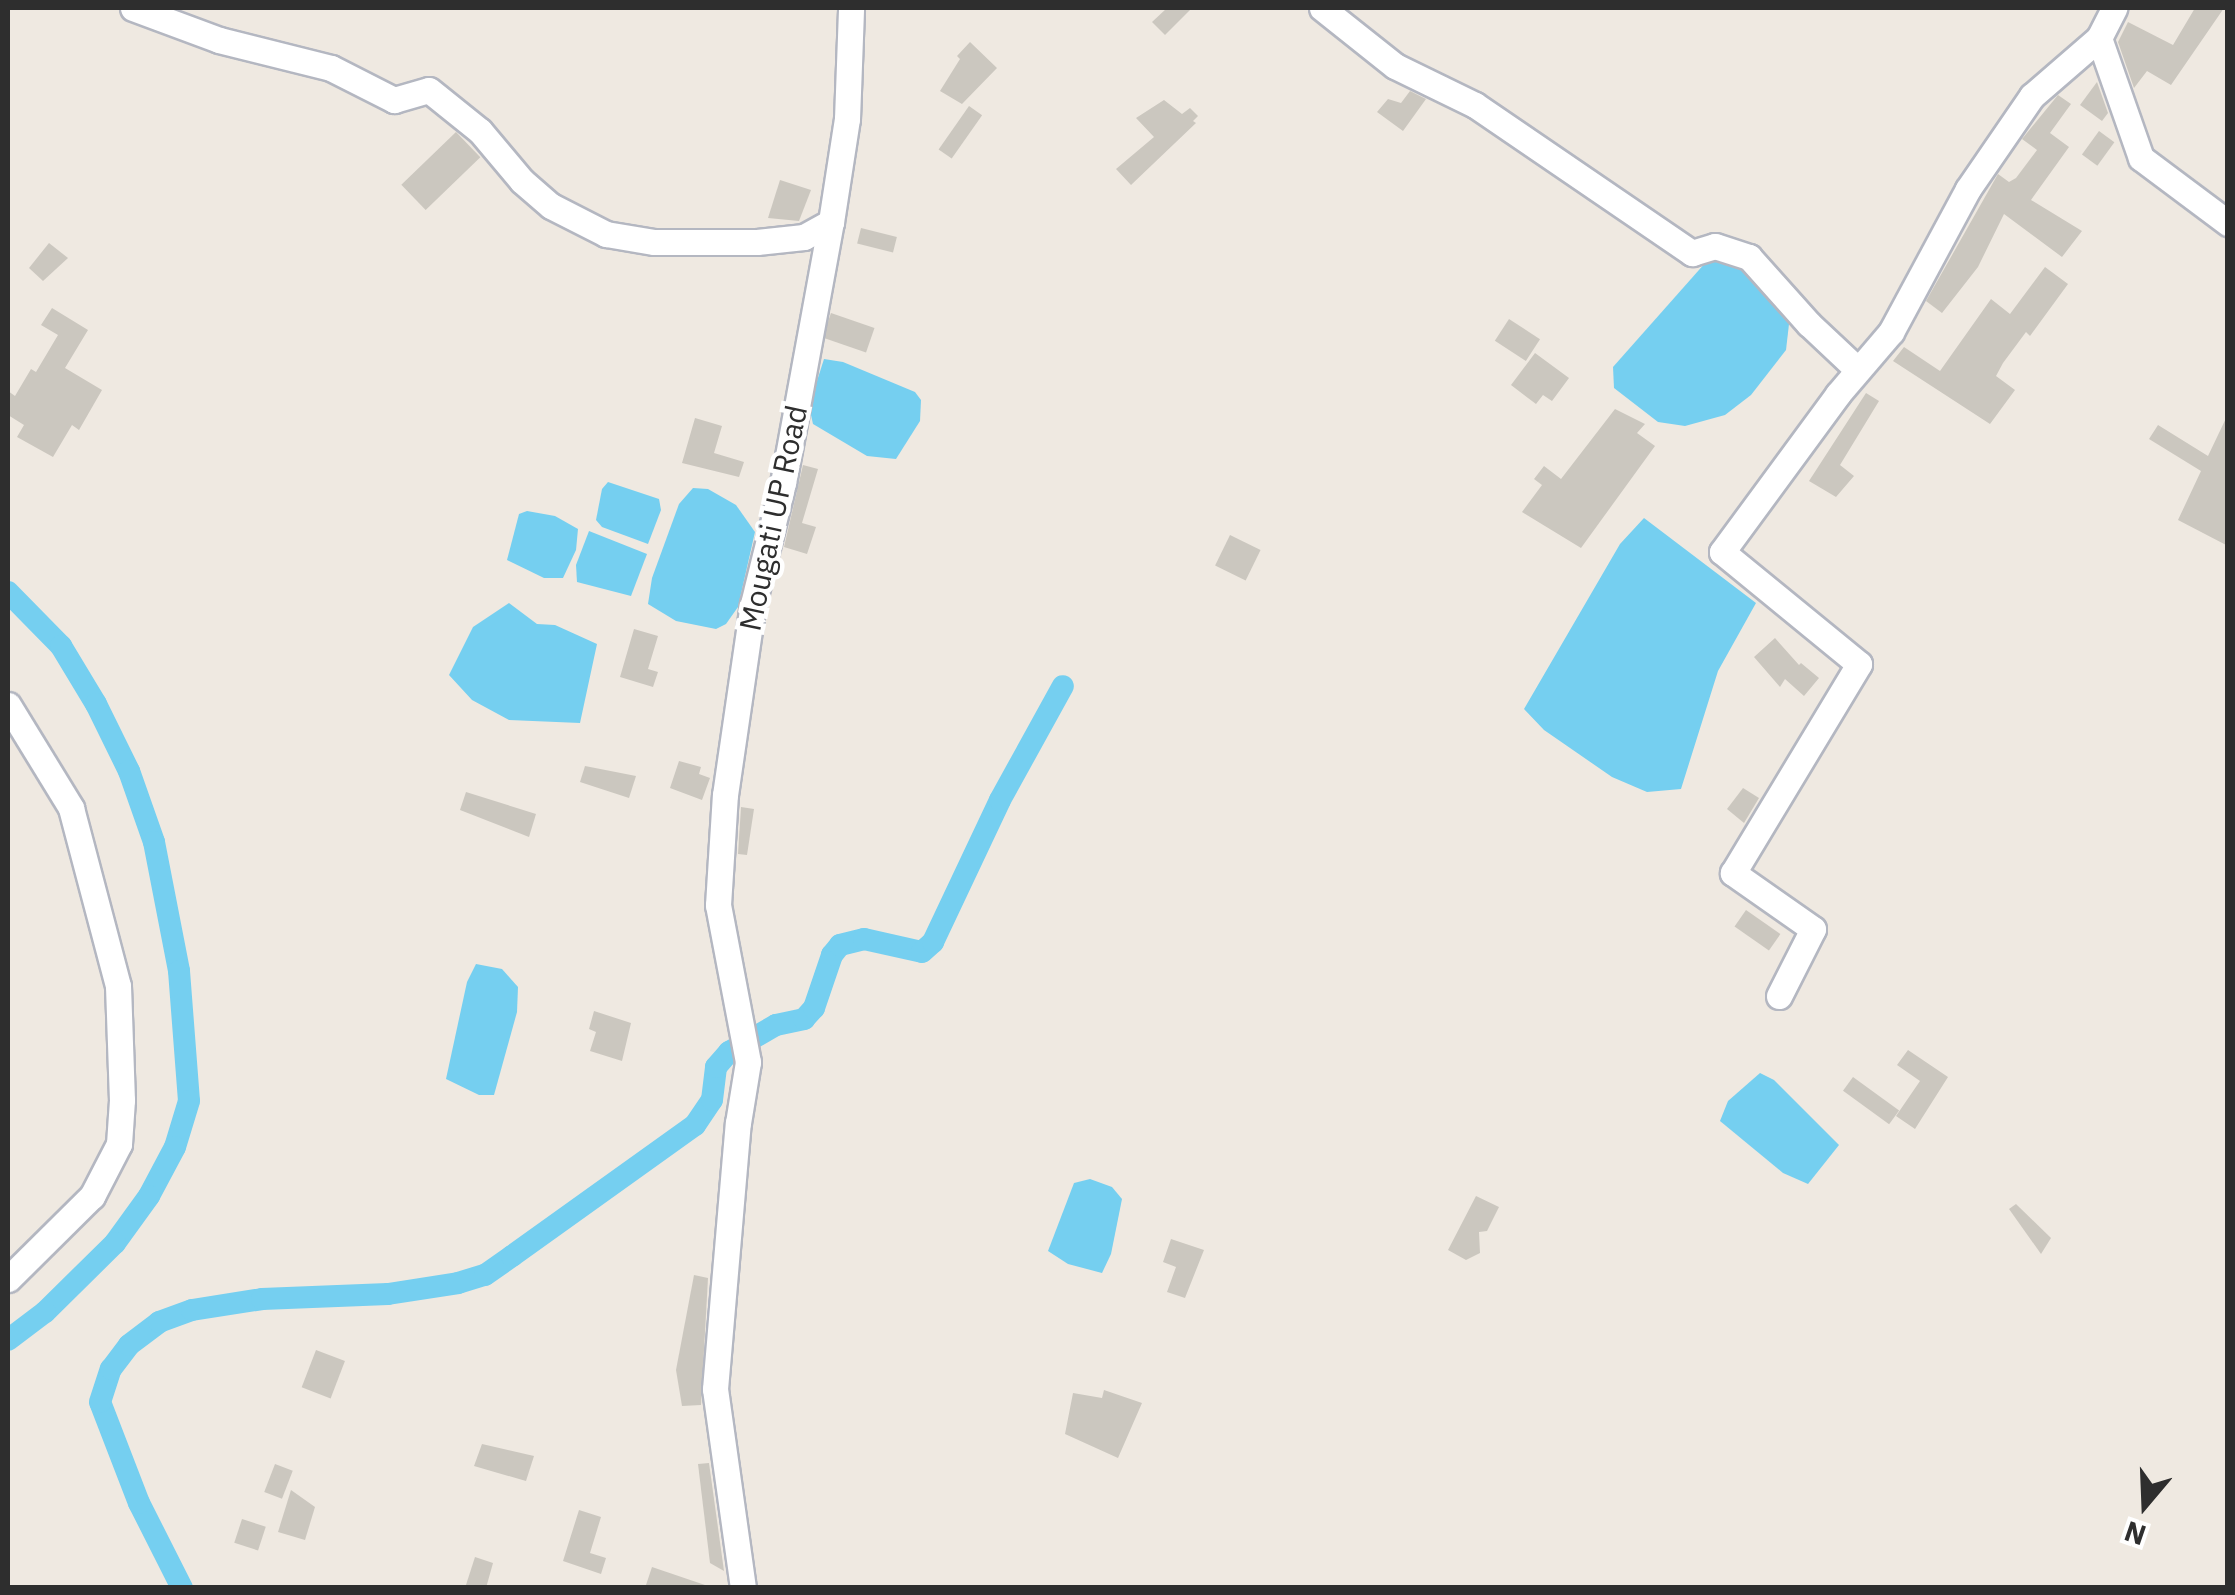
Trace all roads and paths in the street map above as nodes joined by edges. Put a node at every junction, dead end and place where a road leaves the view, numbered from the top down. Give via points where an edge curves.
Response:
1 (133, 8) edge
2 (851, 8) edge
3 (1322, 8) edge
4 (2114, 8) edge
5 (2099, 38) junction
6 (831, 222) junction
7 (2228, 223) edge
8 (1858, 370) junction
9 (8, 705) edge
10 (1779, 996) dead end
11 (8, 1279) edge
12 (743, 1588) edge

1 - 6 street via 219,40 332,68 394,100 428,90 480,131 552,206 606,234 654,242 756,242 804,237
2 - 6 street, Mougati UP Road via 847,119
3 - 8 street via 1395,66 1475,105 1692,253 1715,246 1749,258
4 - 5 street
5 - 7 street via 2141,158
5 - 8 street via 2032,96 1968,189 1891,332
6 - 12 street, Mougati UP Road via 783,483 753,604 725,795 718,905 748,1062 715,1390
8 - 10 street via 1722,552 1859,664 1733,873 1813,930
9 - 11 street via 71,808 118,986 122,1100 119,1144 92,1196

